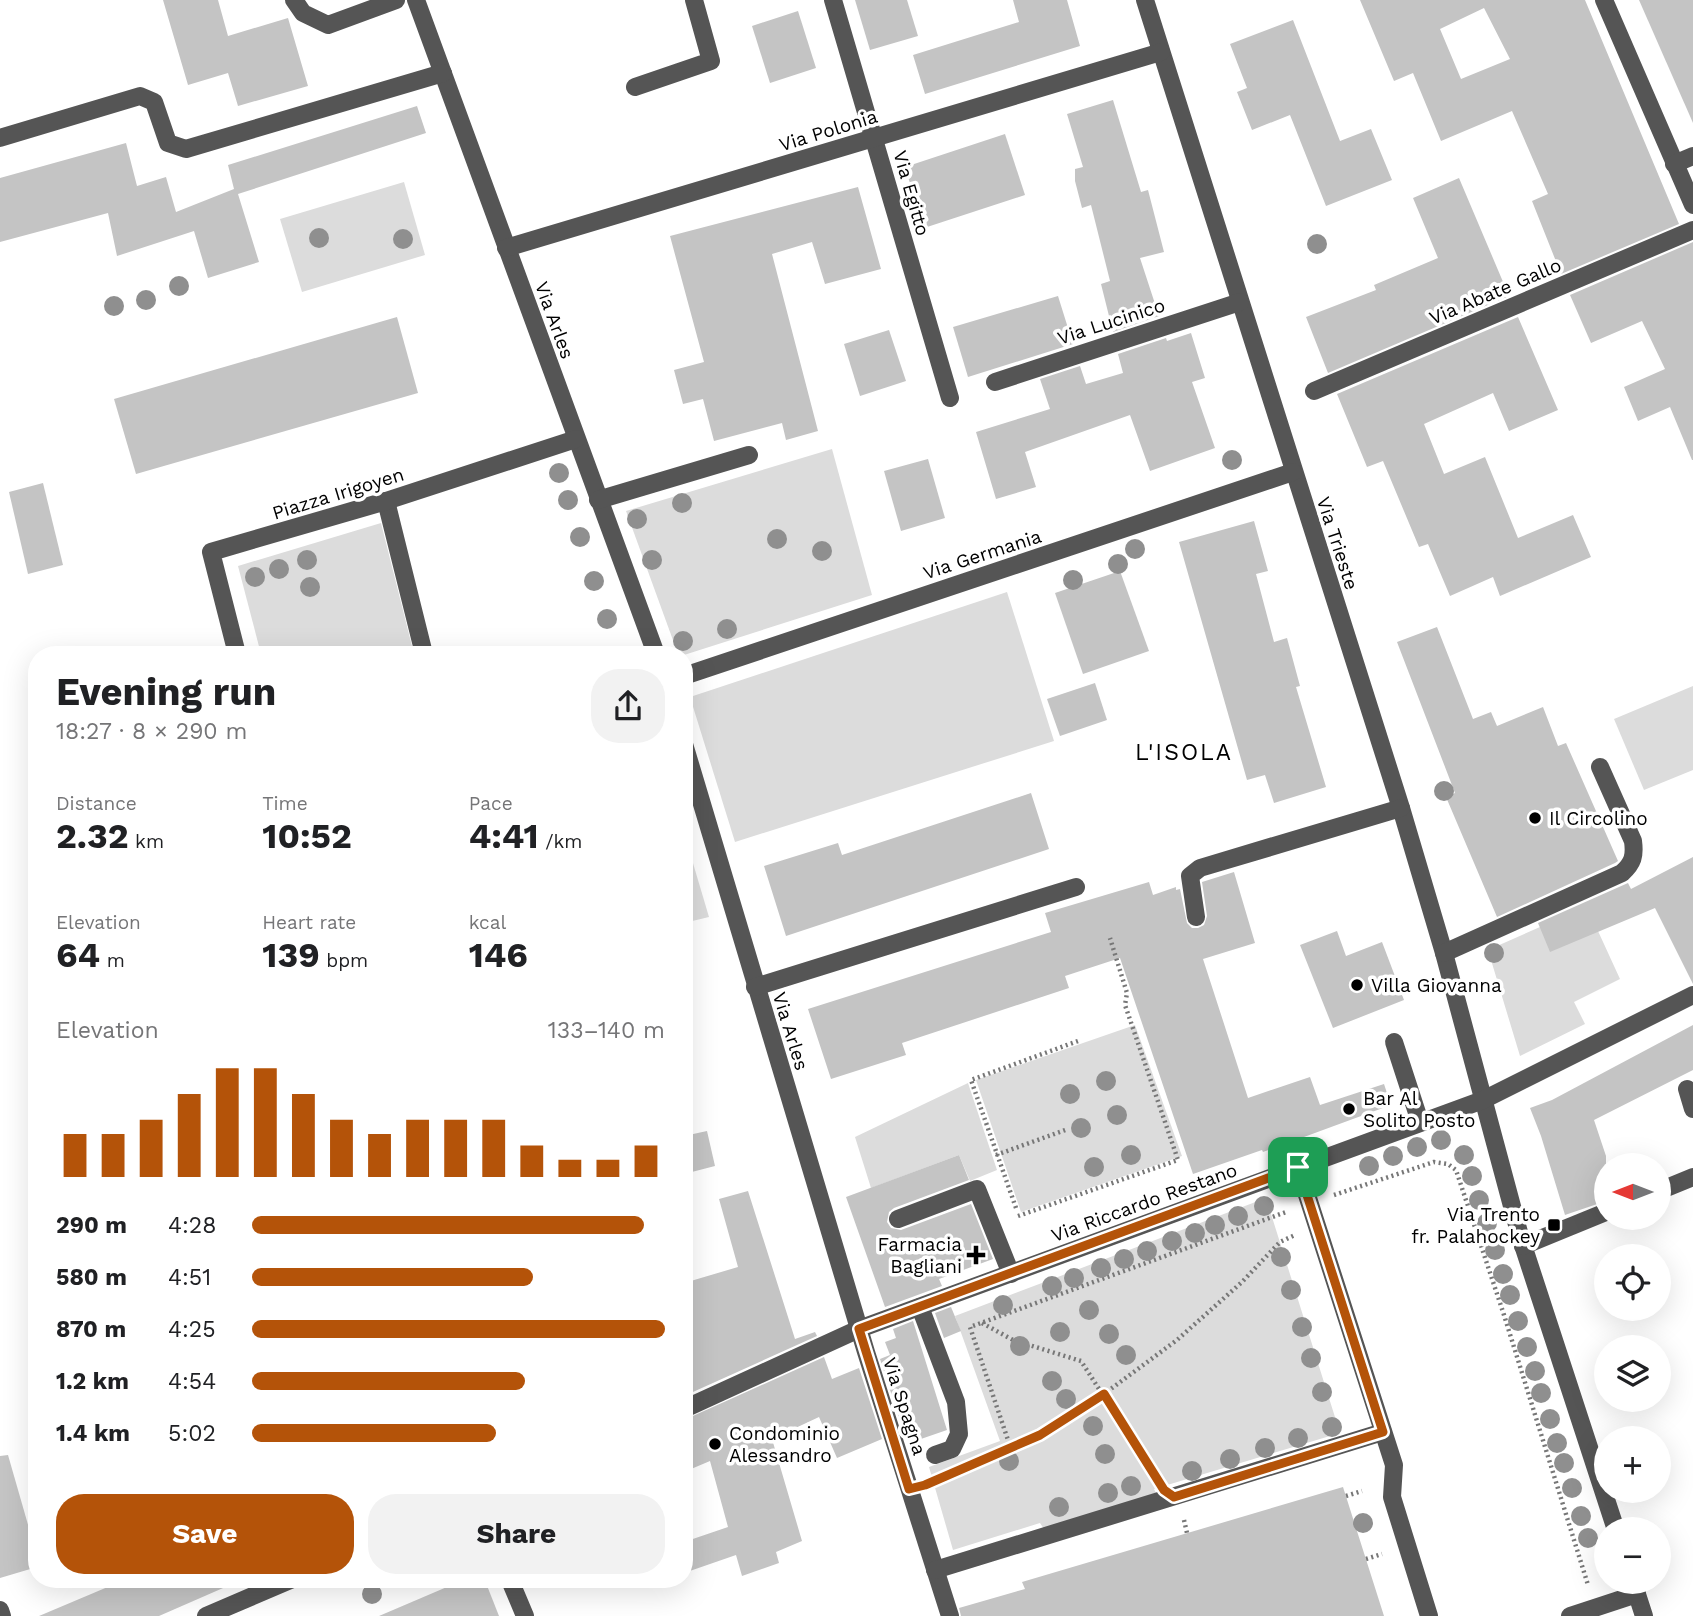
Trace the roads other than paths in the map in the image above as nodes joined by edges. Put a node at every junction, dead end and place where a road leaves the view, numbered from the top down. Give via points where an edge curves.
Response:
1 (294, 0) edge
2 (396, 0) edge
3 (416, 0) edge
4 (694, 0) edge
5 (833, 0) edge
6 (1145, 0) edge
7 (1604, 0) edge
8 (1161, 52) junction
9 (443, 73) junction
10 (635, 87) dead end
11 (0, 138) edge
12 (874, 138) junction
13 (1693, 156) edge
14 (1674, 164) junction
15 (1693, 205) edge
16 (1693, 230) edge
17 (506, 248) junction
18 (1240, 302) junction
19 (995, 382) dead end
20 (1314, 391) dead end
21 (950, 398) dead end
22 (576, 439) junction
23 (749, 455) dead end
24 (1293, 472) junction
25 (598, 499) junction
26 (386, 501) junction
27 (235, 646) edge
28 (422, 646) edge
29 (653, 646) edge
30 (693, 673) edge
31 (1600, 768) dead end
32 (693, 775) edge
33 (1401, 808) junction
34 (1076, 887) dead end
35 (1196, 917) dead end
36 (1444, 953) junction
37 (755, 987) junction
38 (1693, 995) edge
39 (1394, 1042) dead end
40 (1687, 1089) dead end
41 (1483, 1100) junction
42 (1693, 1109) edge
43 (1420, 1122) junction
44 (1298, 1167) junction
45 (1693, 1177) edge
46 (1671, 1186) edge
47 (1594, 1217) edge
48 (898, 1219) dead end
49 (1523, 1246) junction
50 (1010, 1274) junction
51 (920, 1307) junction
52 (859, 1329) junction
53 (693, 1405) edge
54 (1383, 1432) junction
55 (935, 1455) dead end
56 (1612, 1517) edge
57 (935, 1570) junction
58 (272, 1588) edge
59 (513, 1588) edge
60 (1621, 1594) edge
61 (1637, 1594) edge
62 (0, 1610) edge
63 (2, 1616) edge
64 (206, 1616) edge
65 (525, 1616) edge
66 (950, 1616) edge
67 (1429, 1616) edge
68 (1570, 1616) edge
69 (1644, 1616) edge

1 - 2 street via 303,13 328,25
3 - 9 street, Via Arles
4 - 10 street via 711,61
5 - 12 street, Via Egitto
6 - 8 street, Via Trieste
7 - 14 street
8 - 12 street, Via Polonia
8 - 18 street, Via Trieste
9 - 11 street via 186,149 168,143 154,102 140,96
9 - 17 street, Via Arles
12 - 17 street, Via Polonia
12 - 21 street, Via Egitto
13 - 14 street
14 - 15 street
16 - 20 street, Via Abate Gallo
17 - 22 street, Via Arles
18 - 19 street, Via Lucinico
18 - 24 street, Via Trieste
22 - 25 street, Via Arles
22 - 26 street, Piazza Irigoyen
23 - 25 street
24 - 30 street, Via Germania
24 - 33 street, Via Trieste
25 - 29 street, Via Arles
26 - 27 street, Piazza Irigoyen via 211,552
26 - 28 street
31 - 36 street via 1633,841 1632,863 1622,873
32 - 37 street, Via Arles
33 - 35 street via 1200,868 1189,876
33 - 36 street, Via Trieste
34 - 37 street
36 - 41 street, Via Trieste
37 - 52 street, Via Arles
38 - 41 street, Via Riccardo Restano
39 - 43 street
40 - 42 street
41 - 43 street, Via Riccardo Restano
41 - 49 street, Via Trieste
43 - 44 street, Via Riccardo Restano
44 - 50 street, Via Riccardo Restano
44 - 54 street
45 - 46 street
47 - 49 street
48 - 50 street via 977,1189
49 - 56 street, Via Trieste
50 - 51 street, Via Riccardo Restano
51 - 52 street, Via Riccardo Restano
51 - 55 street via 956,1402 959,1434 952,1449
52 - 53 street, Via Riccardo Restano
52 - 57 street, Via Spagna
54 - 57 street
54 - 67 street via 1394,1465 1392,1497
57 - 66 street, Via Spagna
58 - 64 street
59 - 65 street
60 - 68 street
61 - 69 street
62 - 63 street

